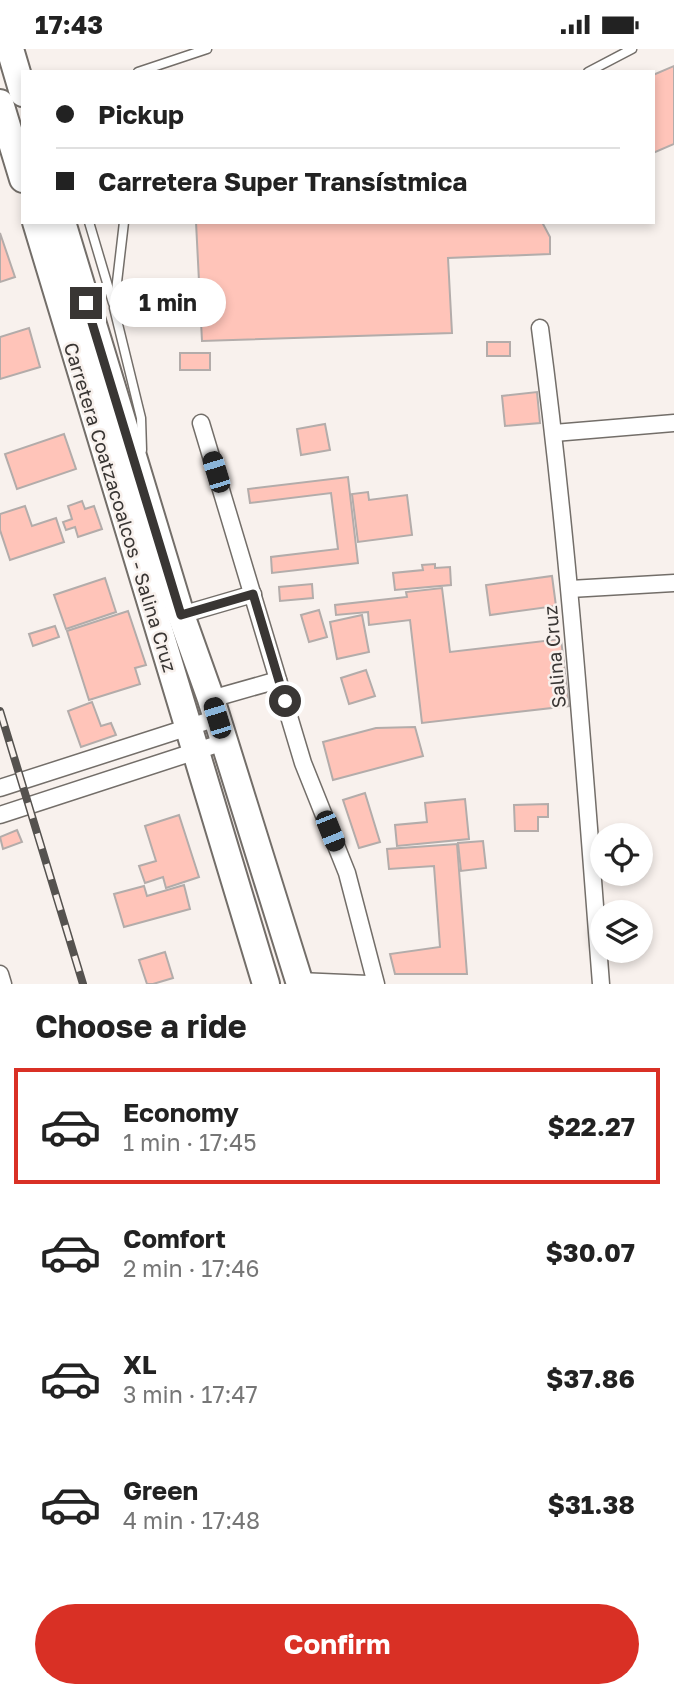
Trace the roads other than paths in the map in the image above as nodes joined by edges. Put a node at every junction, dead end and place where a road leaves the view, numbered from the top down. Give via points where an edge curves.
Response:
1 (10, 49) edge
2 (207, 49) edge
3 (632, 49) edge
4 (144, 70) edge
5 (592, 70) edge
6 (21, 86) edge
7 (0, 103) edge
8 (21, 172) edge
9 (37, 224) edge
10 (63, 224) edge
11 (90, 224) edge
12 (124, 224) edge
13 (114, 308) junction
14 (540, 328) dead end
15 (201, 423) dead end
16 (674, 423) edge
17 (554, 433) junction
18 (143, 490) junction
19 (674, 583) edge
20 (570, 589) junction
21 (253, 594) junction
22 (181, 615) junction
23 (278, 680) junction
24 (217, 720) junction
25 (192, 740) junction
26 (0, 788) edge
27 (0, 815) edge
28 (0, 974) edge
29 (299, 983) edge
30 (3, 984) edge
31 (266, 984) edge
32 (368, 984) edge
33 (376, 984) edge
34 (601, 984) edge

1 - 6 main road
2 - 4 lane
3 - 5 lane
7 - 8 main road
9 - 25 main road, Carretera Coatzacoalcos - Salina Cruz
10 - 18 main road
11 - 13 lane
12 - 13 lane
13 - 18 lane via 141,418
14 - 17 street, Salina Cruz
15 - 21 street
16 - 17 street
17 - 20 street, Salina Cruz
18 - 22 main road
19 - 20 street
20 - 34 street, Salina Cruz
21 - 22 street
21 - 23 street
22 - 24 main road
23 - 24 street
23 - 33 street via 303,763 346,873
24 - 25 street
24 - 25 street
24 - 29 main road
25 - 26 street
25 - 27 street
25 - 31 main road, Carretera Coatzacoalcos - Salina Cruz
28 - 30 street
29 - 32 street

